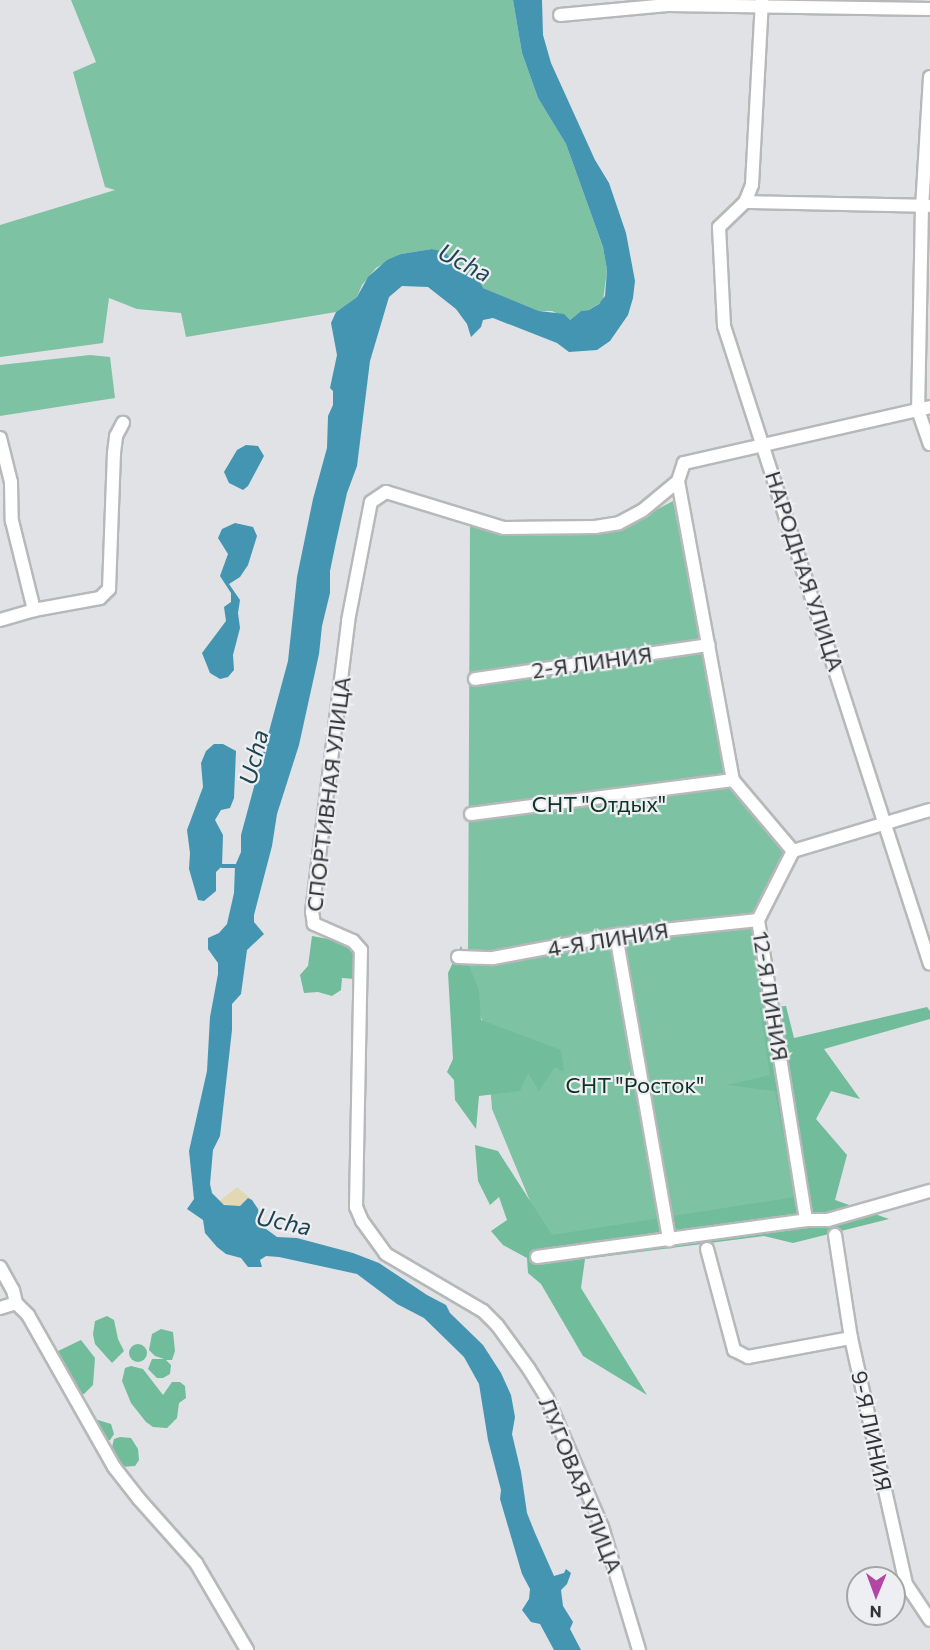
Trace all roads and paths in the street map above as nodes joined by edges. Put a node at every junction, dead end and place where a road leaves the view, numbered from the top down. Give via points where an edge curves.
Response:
1 (668, 3) edge
2 (762, 3) edge
3 (930, 9) edge
4 (560, 15) dead end
5 (930, 77) edge
6 (745, 202) junction
7 (926, 206) edge
8 (924, 408) edge
9 (123, 423) dead end
10 (0, 438) edge
11 (930, 444) edge
12 (764, 445) junction
13 (678, 481) junction
14 (34, 610) junction
15 (0, 620) edge
16 (709, 645) junction
17 (475, 679) dead end
18 (733, 780) junction
19 (930, 810) edge
20 (471, 814) dead end
21 (885, 824) junction
22 (793, 851) junction
23 (759, 920) junction
24 (616, 935) junction
25 (458, 957) dead end
26 (930, 964) edge
27 (930, 1191) edge
28 (806, 1220) junction
29 (362, 1221) joint
30 (835, 1235) dead end
31 (669, 1240) junction
32 (707, 1249) dead end
33 (537, 1257) dead end
34 (0, 1267) edge
35 (16, 1303) junction
36 (0, 1308) edge
37 (851, 1338) junction
38 (930, 1620) edge
39 (247, 1650) edge
40 (639, 1650) edge

1 - 2 street
1 - 4 street
2 - 3 street
2 - 6 street, НАРОДНАЯ УЛИЦА via 752,185
5 - 7 street
6 - 7 street
6 - 12 street, НАРОДНАЯ УЛИЦА via 719,227 724,327
7 - 8 street
8 - 11 street
8 - 12 street
9 - 14 street via 114,453 109,590 100,598
10 - 14 street via 11,482 12,522
12 - 13 street via 684,463
12 - 21 street, НАРОДНАЯ УЛИЦА
13 - 16 street
13 - 29 street, СПОРТИВНАЯ УЛИЦА via 619,524 596,527 504,528 386,492 371,502 348,621 312,912 314,924 353,941 361,950 356,1207
14 - 15 street
16 - 17 street, 2-Я ЛИНИЯ
16 - 18 street
18 - 20 street
18 - 22 street
19 - 21 street
21 - 22 street
21 - 26 street, НАРОДНАЯ УЛИЦА
22 - 23 street, 12-Я ЛИНИЯ
23 - 24 street, 4-Я ЛИНИЯ
23 - 28 street, 12-Я ЛИНИЯ
24 - 25 street, 4-Я ЛИНИЯ via 493,958
24 - 31 street
27 - 28 street via 828,1220
28 - 31 street
29 - 40 street, ЛУГОВАЯ УЛИЦА via 396,1262 483,1311 529,1369 547,1398 602,1527
30 - 37 street, 9-Я ЛИНИЯ
31 - 33 street
32 - 37 street via 734,1350 748,1357
34 - 35 street
35 - 36 street
35 - 39 street via 28,1315 114,1467 196,1563
37 - 38 street, 9-Я ЛИНИЯ via 906,1584

